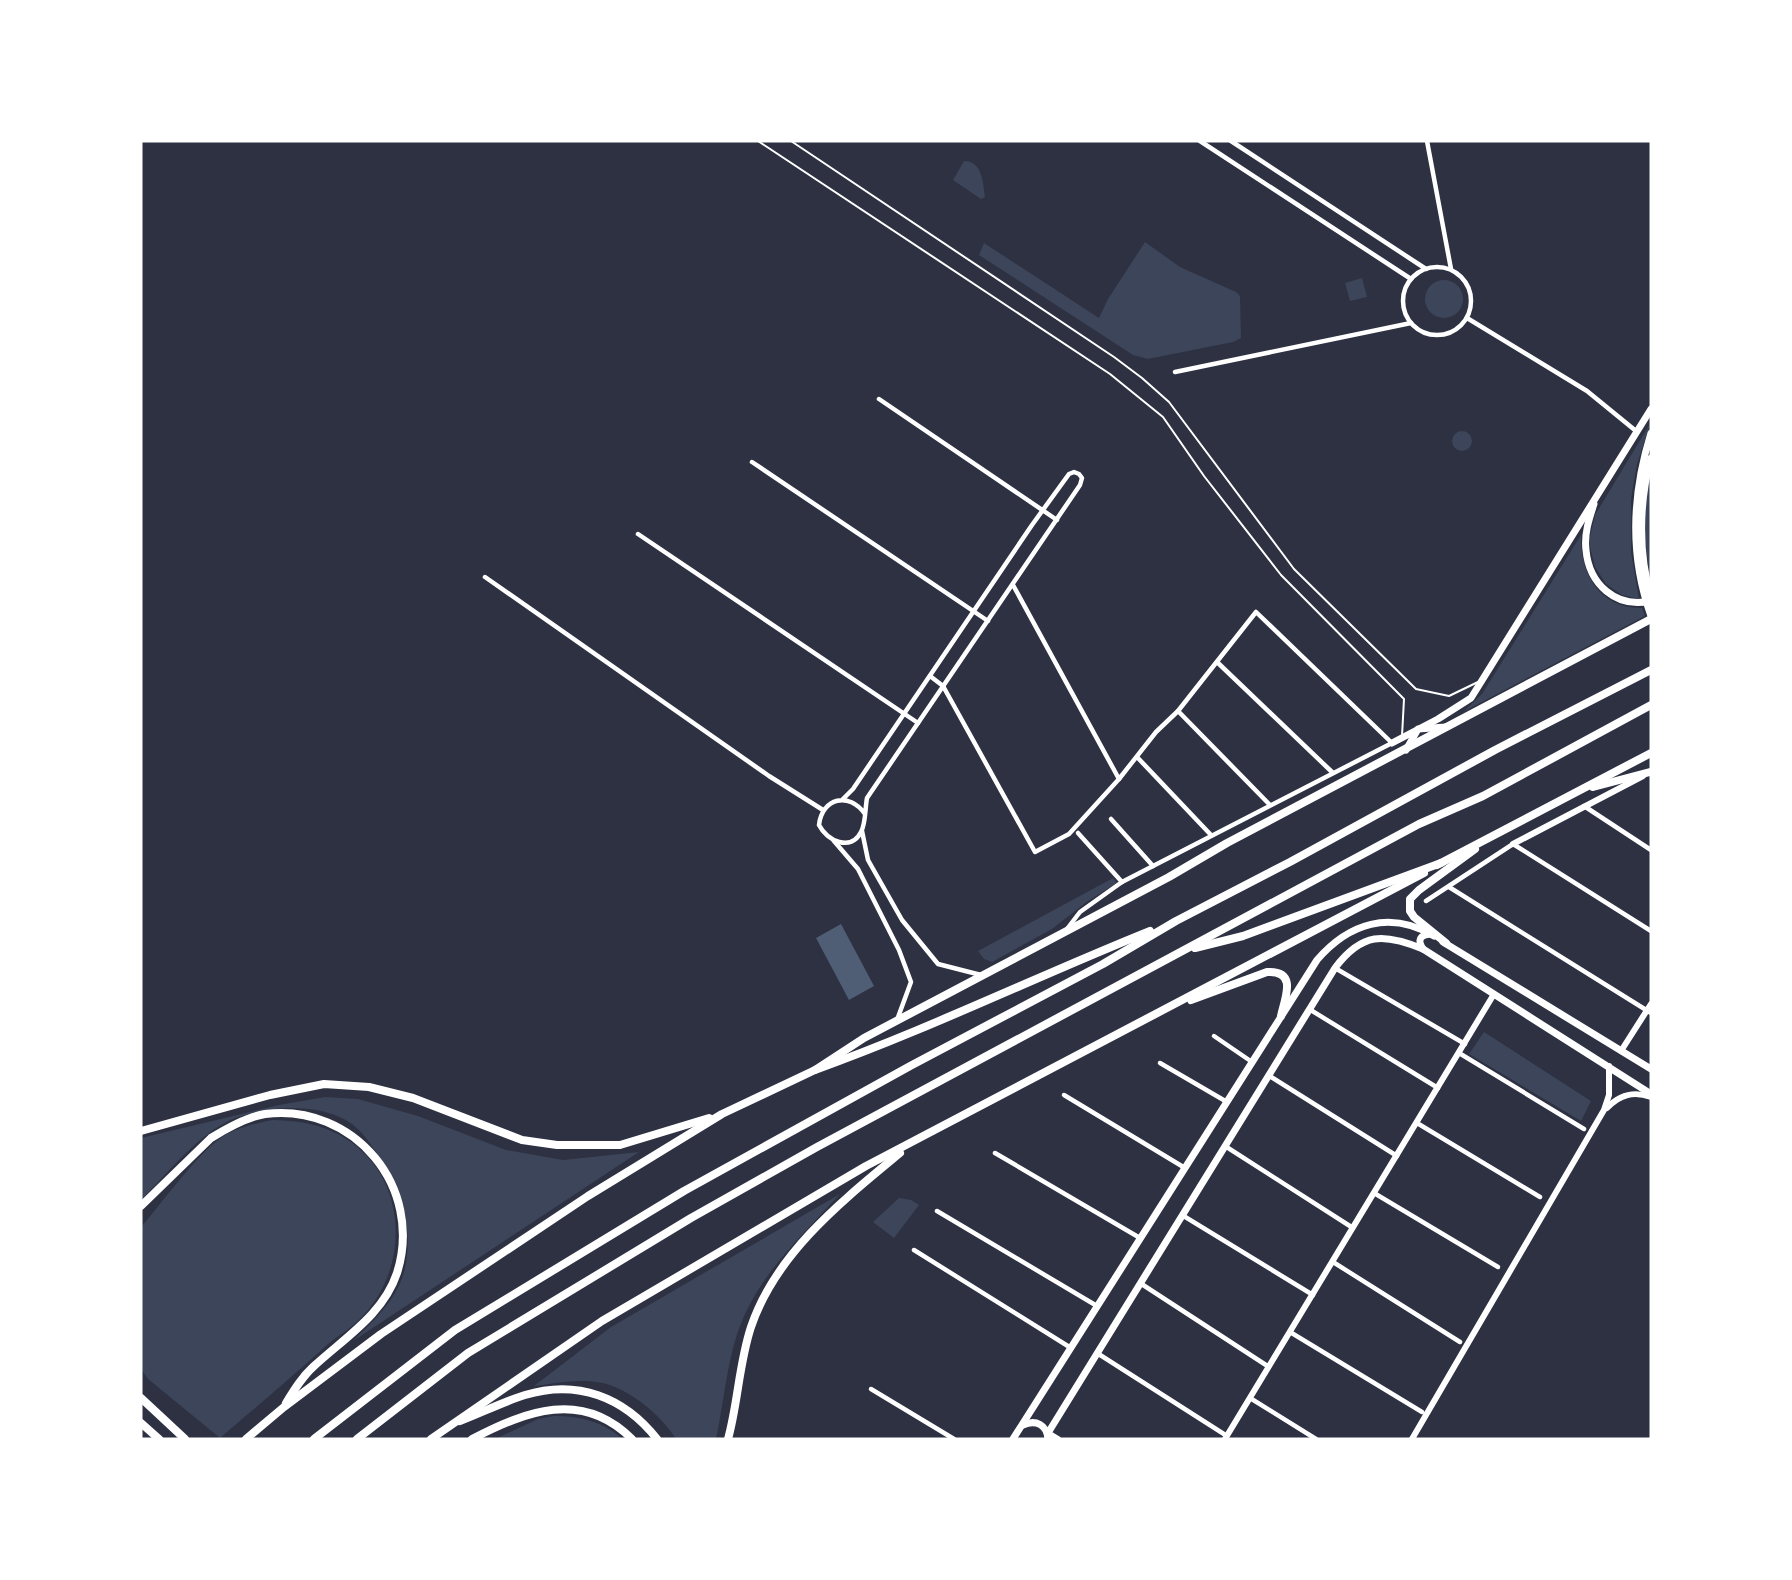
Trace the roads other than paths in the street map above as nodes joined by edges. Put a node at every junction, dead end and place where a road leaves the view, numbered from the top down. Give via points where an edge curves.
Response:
1 (758, 141) edge
2 (791, 141) edge
3 (1200, 141) edge
4 (1231, 141) edge
5 (1427, 141) edge
6 (1426, 269) junction
7 (1451, 269) junction
8 (1411, 279) junction
9 (1467, 318) junction
10 (1411, 323) junction
11 (1175, 372) dead end
12 (879, 399) dead end
13 (1651, 409) edge
14 (1636, 431) junction
15 (1651, 433) edge
16 (1651, 458) edge
17 (752, 462) dead end
18 (1601, 488) junction
19 (1043, 510) junction
20 (1057, 520) junction
21 (638, 534) dead end
22 (485, 578) dead end
23 (1013, 585) junction
24 (1651, 598) edge
25 (973, 612) junction
26 (1651, 617) edge
27 (988, 621) junction
28 (1217, 662) junction
29 (1651, 670) edge
30 (930, 676) junction
31 (1484, 679) junction
32 (943, 686) junction
33 (1651, 705) edge
34 (1178, 711) junction
35 (904, 714) junction
36 (918, 723) junction
37 (1448, 727) junction
38 (1418, 729) junction
39 (1402, 737) junction
40 (1392, 743) junction
41 (1405, 750) junction
42 (1651, 753) edge
43 (1137, 757) dead end
44 (1332, 772) junction
45 (1650, 772) edge
46 (1119, 779) junction
47 (1579, 790) junction
48 (842, 800) junction
49 (1270, 805) junction
50 (1584, 806) junction
51 (823, 810) junction
52 (864, 814) junction
53 (1111, 819) dead end
54 (862, 831) junction
55 (1078, 832) dead end
56 (1211, 835) junction
57 (1490, 837) junction
58 (834, 841) junction
59 (1513, 844) junction
60 (1651, 850) edge
61 (1441, 863) junction
62 (1153, 866) junction
63 (1122, 882) junction
64 (1449, 887) junction
65 (1425, 901) dead end
66 (1176, 921) junction
67 (1066, 931) junction
68 (1651, 931) edge
69 (1430, 934) junction
70 (1446, 943) junction
71 (1423, 949) junction
72 (1183, 950) junction
73 (1335, 968) junction
74 (981, 975) junction
75 (1494, 994) junction
76 (1310, 1009) junction
77 (1650, 1009) edge
78 (1159, 1012) junction
79 (1281, 1016) junction
80 (897, 1020) junction
81 (1214, 1036) dead end
82 (1465, 1044) junction
83 (1621, 1051) junction
84 (1459, 1053) junction
85 (1252, 1062) junction
86 (1160, 1063) dead end
87 (1609, 1066) junction
88 (1651, 1069) edge
89 (815, 1070) junction
90 (1268, 1076) junction
91 (1438, 1088) junction
92 (1064, 1095) dead end
93 (1651, 1096) edge
94 (1227, 1102) junction
95 (1605, 1110) junction
96 (722, 1114) junction
97 (1417, 1122) junction
98 (1584, 1129) dead end
99 (141, 1131) edge
100 (910, 1145) junction
101 (1225, 1146) junction
102 (995, 1153) dead end
103 (1397, 1156) junction
104 (1185, 1168) junction
105 (1374, 1193) junction
106 (1540, 1197) dead end
107 (141, 1206) edge
108 (937, 1211) dead end
109 (1182, 1215) junction
110 (1353, 1228) junction
111 (1140, 1238) junction
112 (914, 1250) dead end
113 (1333, 1262) junction
114 (1498, 1267) dead end
115 (1140, 1283) junction
116 (1313, 1295) junction
117 (1097, 1306) junction
118 (1290, 1332) junction
119 (1460, 1342) dead end
120 (1071, 1348) junction
121 (1097, 1353) junction
122 (1269, 1367) junction
123 (871, 1389) dead end
124 (141, 1398) edge
125 (1250, 1398) junction
126 (284, 1407) junction
127 (1422, 1412) dead end
128 (141, 1423) edge
129 (447, 1426) junction
130 (1018, 1430) junction
131 (1048, 1436) edge
132 (1226, 1437) edge
133 (159, 1439) edge
134 (185, 1439) edge
135 (246, 1439) edge
136 (314, 1439) edge
137 (357, 1439) edge
138 (431, 1439) edge
139 (471, 1439) edge
140 (632, 1439) edge
141 (657, 1439) edge
142 (728, 1439) edge
143 (954, 1439) edge
144 (1015, 1439) edge
145 (1058, 1439) edge
146 (1316, 1439) edge
147 (1412, 1439) edge

1 - 39 lane via 1110,374 1162,417 1281,575 1404,699
2 - 31 lane via 1142,378 1174,408 1294,569 1416,689 1449,696
3 - 8 street
4 - 6 street
5 - 7 street
6 - 7 street
6 - 8 street
7 - 9 street via 1468,285 1472,296
8 - 10 street via 1403,301
9 - 10 street via 1460,327 1440,335 1419,330
9 - 14 street via 1587,391
10 - 11 street
12 - 19 street
13 - 14 main road
14 - 18 main road
15 - 26 main road via 1639,478 1635,523 1640,573
16 - 24 main road via 1642,513 1642,547
17 - 25 street
18 - 24 main road via 1586,534 1589,567 1598,583 1627,603
18 - 31 main road
19 - 20 street
19 - 20 street via 1069,474 1079,474 1081,483
19 - 25 street
20 - 23 street
21 - 35 street
22 - 51 street
23 - 27 street
23 - 46 street
25 - 27 street
25 - 30 street
26 - 37 main road
27 - 32 street
28 - 34 street
28 - 40 street via 1256,612
28 - 44 street
29 - 66 highway
30 - 32 street
30 - 35 street
31 - 38 main road via 1471,698
32 - 36 street
32 - 46 street via 1035,852 1069,834
33 - 72 highway
34 - 46 street
34 - 49 street
35 - 36 street
35 - 48 street
36 - 52 street via 867,798
37 - 38 main road
37 - 41 main road
38 - 39 main road
38 - 41 main road
39 - 40 main road
40 - 44 street
41 - 67 main road
42 - 47 main road
43 - 56 street
44 - 49 street
45 - 47 main road
45 - 50 street
47 - 57 main road
48 - 51 street via 831,802
48 - 52 street via 859,806
49 - 56 street
50 - 59 street
50 - 60 street
51 - 58 street via 819,825
52 - 54 street
53 - 62 street
54 - 58 street via 845,843
54 - 74 street via 868,860 902,920 938,964
55 - 63 street
56 - 62 street
57 - 61 main road
57 - 70 main road via 1410,899 1414,917
58 - 80 street via 858,869 911,982
59 - 64 street
59 - 68 street
61 - 72 highway via 1243,936
61 - 78 main road
62 - 63 street
63 - 67 street via 1080,912
64 - 65 street
64 - 77 street
66 - 89 highway via 913,1033
66 - 136 highway via 684,1191 455,1330
67 - 74 main road
69 - 70 main road
69 - 71 main road via 1420,938
69 - 79 main road via 1406,924 1386,922 1364,925 1338,939 1324,952
70 - 83 main road
71 - 73 main road via 1379,937 1354,946
71 - 75 main road
72 - 137 highway via 691,1218 468,1353
73 - 76 main road
73 - 82 street
74 - 80 main road
75 - 82 street
75 - 87 main road
76 - 90 main road
76 - 91 street
77 - 83 street
78 - 79 main road via 1276,971 1287,979
78 - 100 main road
79 - 85 main road
80 - 89 main road
81 - 85 street
82 - 84 street
83 - 88 main road
84 - 91 street
84 - 98 street
85 - 94 main road
86 - 94 street
87 - 93 main road
87 - 95 street
89 - 96 main road
90 - 101 main road
90 - 103 street
91 - 97 street
92 - 104 street
93 - 95 street via 1626,1095
94 - 104 main road
95 - 147 street
96 - 99 main road via 620,1145 557,1145 522,1140 413,1098 369,1087 324,1084
96 - 126 main road via 518,1240 381,1334
97 - 103 street
97 - 106 street
100 - 129 main road via 603,1321
100 - 142 main road via 840,1203 788,1261 768,1290 750,1330
101 - 109 main road
101 - 110 street
102 - 111 street
103 - 105 street
104 - 111 main road
105 - 110 street
105 - 114 street
107 - 126 main road via 211,1138 263,1114 306,1115 333,1124 371,1152 384,1169 402,1225 402,1250 391,1287 351,1335 312,1368
108 - 117 street
109 - 115 main road
109 - 116 street
110 - 113 street
111 - 117 main road
112 - 120 street
113 - 116 street
113 - 119 street
115 - 121 main road
115 - 122 street
116 - 118 street
117 - 120 main road
118 - 122 street
118 - 127 street
120 - 130 main road
121 - 131 main road
121 - 132 street
122 - 125 street
123 - 143 street
124 - 134 main road
125 - 132 street
125 - 146 street
126 - 135 main road
128 - 133 highway
129 - 138 main road
129 - 141 main road via 525,1395 570,1390 594,1393 616,1402 646,1425
130 - 131 main road via 1026,1423 1037,1422
130 - 144 main road
131 - 145 street
139 - 140 main road via 508,1420 556,1409 594,1413 610,1420

